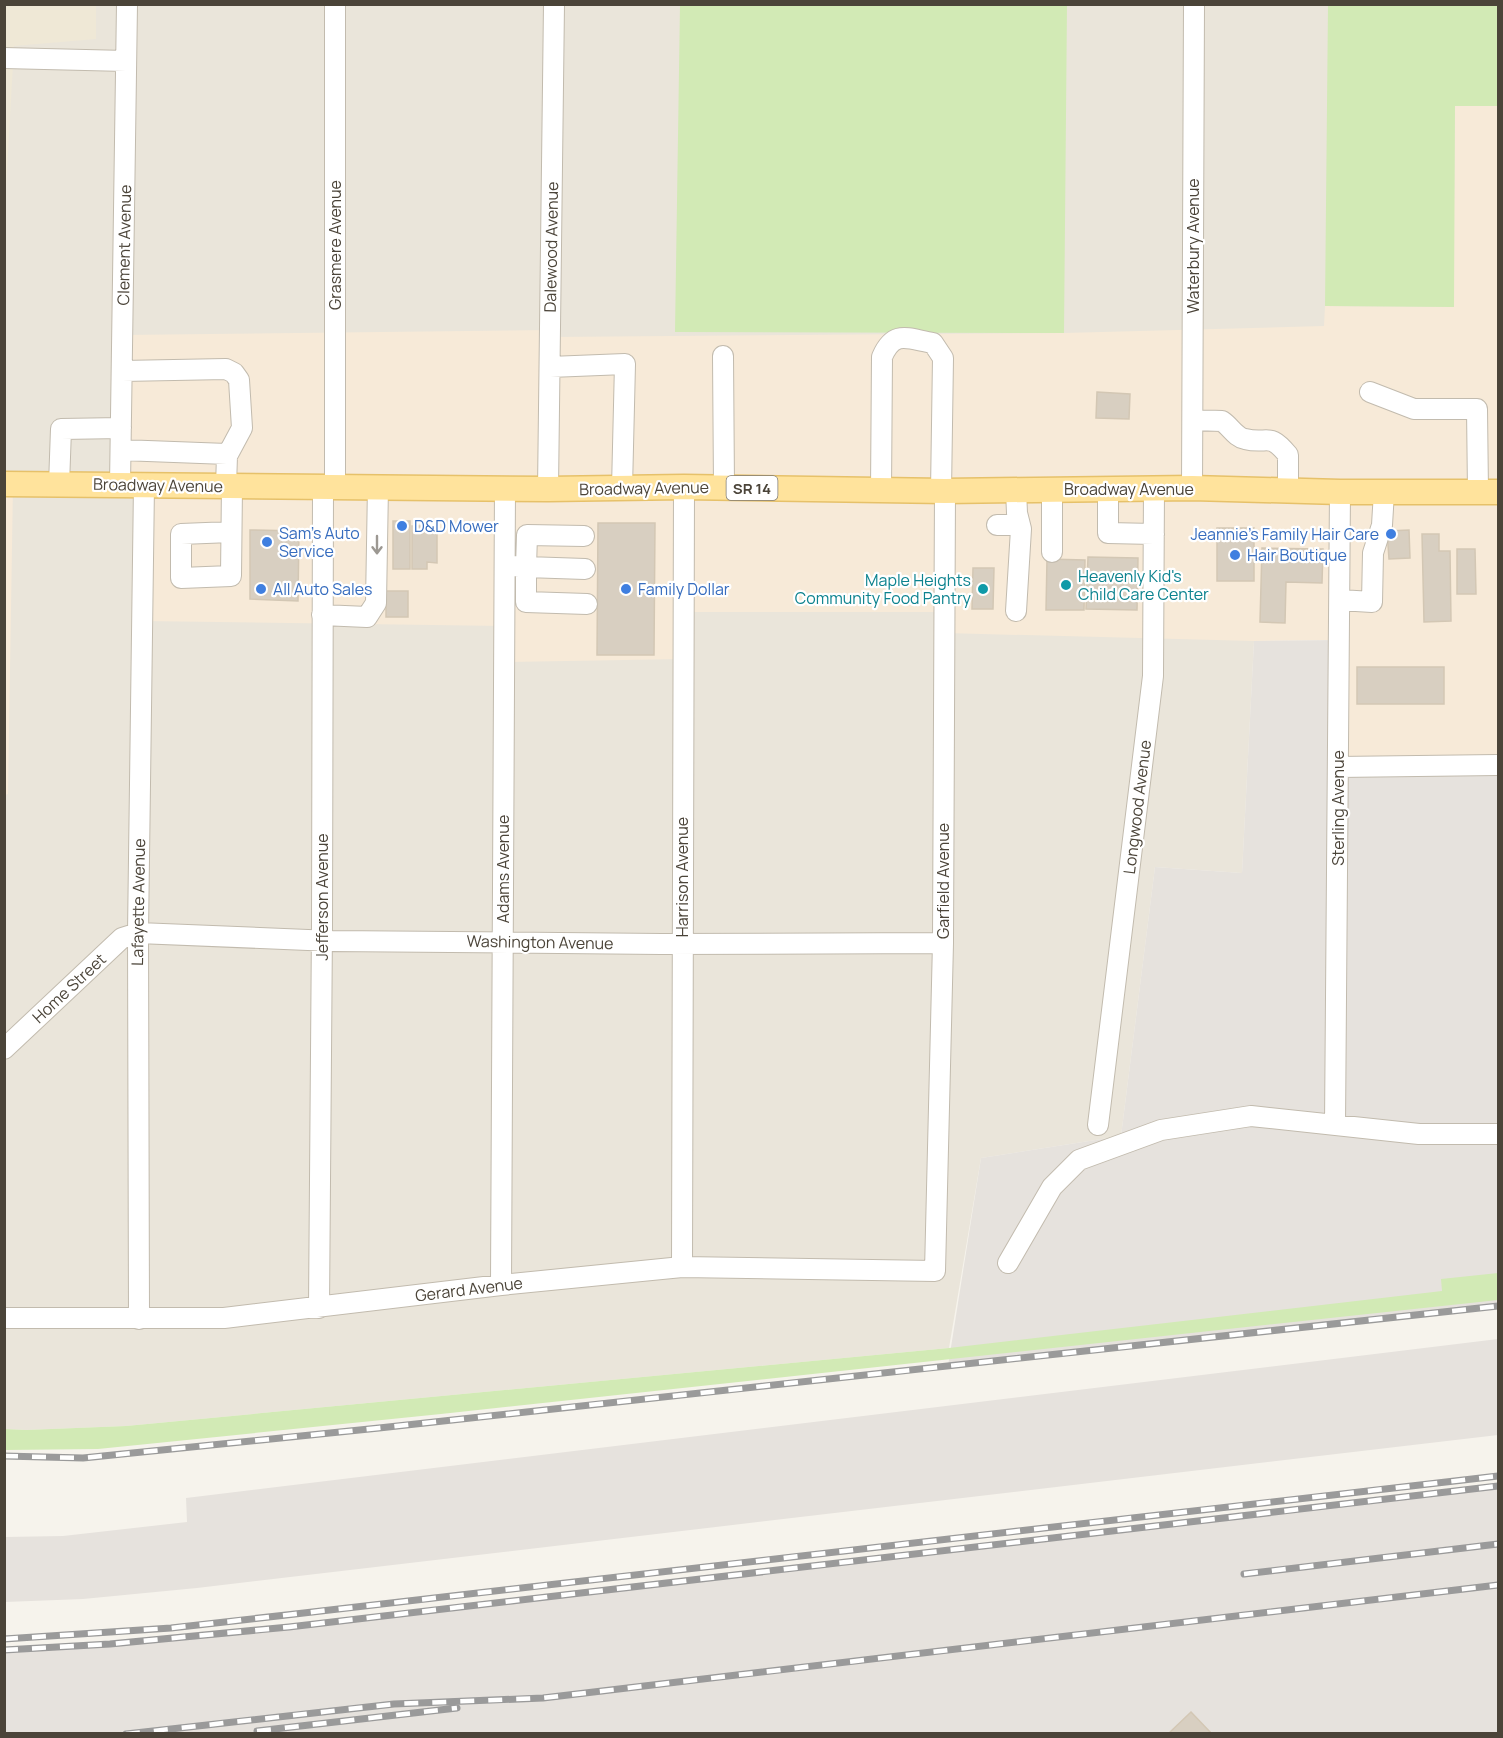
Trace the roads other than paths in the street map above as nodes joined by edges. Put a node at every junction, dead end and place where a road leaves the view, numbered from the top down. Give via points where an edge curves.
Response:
1 (126, 4) edge
2 (335, 4) edge
3 (554, 4) edge
4 (1194, 4) edge
5 (4, 58) edge
6 (126, 61) junction
7 (723, 356) dead end
8 (550, 367) junction
9 (122, 371) junction
10 (1370, 392) dead end
11 (1193, 420) junction
12 (121, 428) junction
13 (121, 450) junction
14 (227, 453) junction
15 (4, 484) edge
16 (59, 484) junction
17 (132, 485) junction
18 (229, 486) junction
19 (329, 486) junction
20 (378, 486) junction
21 (684, 487) junction
22 (724, 487) junction
23 (505, 488) junction
24 (622, 488) junction
25 (1154, 488) junction
26 (1192, 488) junction
27 (548, 489) junction
28 (1052, 489) junction
29 (1108, 489) junction
30 (881, 490) junction
31 (1016, 490) junction
32 (1288, 490) junction
33 (943, 491) junction
34 (1340, 492) junction
35 (1384, 492) junction
36 (1488, 492) edge
37 (997, 525) dead end
38 (1020, 525) junction
39 (231, 532) dead end
40 (1154, 534) junction
41 (584, 536) dead end
42 (1052, 552) dead end
43 (504, 566) junction
44 (526, 567) junction
45 (585, 569) dead end
46 (1340, 600) junction
47 (587, 604) dead end
48 (1016, 611) dead end
49 (322, 615) junction
50 (1498, 765) edge
51 (1338, 767) junction
52 (138, 933) junction
53 (322, 941) junction
54 (503, 941) junction
55 (943, 943) junction
56 (682, 944) junction
57 (4, 1049) edge
58 (1098, 1125) dead end
59 (1335, 1125) junction
60 (1498, 1134) edge
61 (1008, 1263) dead end
62 (682, 1267) junction
63 (935, 1271) joint
64 (501, 1285) junction
65 (319, 1308) junction
66 (4, 1318) edge
67 (139, 1319) junction

1 - 6 street, Clement Avenue
2 - 19 street, Grasmere Avenue
3 - 8 street, Dalewood Avenue
4 - 11 street, Waterbury Avenue
5 - 6 street
6 - 9 street, Clement Avenue
7 - 22 street
8 - 24 street via 625,364
8 - 27 street, Dalewood Avenue
9 - 12 street, Clement Avenue
9 - 14 street via 226,369 234,373 239,380 242,428
10 - 36 street via 1414,409 1477,409
11 - 26 street, Waterbury Avenue
11 - 32 street via 1222,422 1246,440 1278,444 1288,455
12 - 13 street, Clement Avenue
12 - 16 street via 61,429
13 - 14 street
13 - 17 street, Clement Avenue
14 - 18 street
15 - 16 main road, Broadway Avenue / SR 14
16 - 17 main road, Broadway Avenue / SR 14
17 - 18 main road, Broadway Avenue / SR 14
17 - 52 street, Lafayette Avenue
18 - 19 main road, Broadway Avenue / SR 14
18 - 39 street
19 - 20 main road, Broadway Avenue / SR 14
19 - 49 street, Jefferson Avenue
20 - 23 main road, Broadway Avenue / SR 14
20 -> 49 street via 376,603 367,617
21 - 22 main road, Broadway Avenue / SR 14
21 - 24 main road, Broadway Avenue / SR 14
21 - 56 street, Harrison Avenue
22 - 30 main road, Broadway Avenue / SR 14
23 - 27 main road, Broadway Avenue / SR 14
23 - 43 street, Adams Avenue
24 - 27 main road, Broadway Avenue / SR 14
25 - 26 main road, Broadway Avenue / SR 14
25 - 29 main road, Broadway Avenue / SR 14
25 - 40 street, Longwood Avenue
26 - 32 main road, Broadway Avenue / SR 14
28 - 29 main road, Broadway Avenue / SR 14
28 - 31 main road, Broadway Avenue / SR 14
28 - 42 street
29 - 40 street via 1108,533
30 - 33 main road, Broadway Avenue / SR 14
30 - 33 street, Garfield Avenue via 882,357 887,344 898,338 933,343 943,358
31 - 33 main road, Broadway Avenue / SR 14
31 - 38 street
32 - 34 main road, Broadway Avenue / SR 14
33 - 55 street, Garfield Avenue
34 - 35 main road, Broadway Avenue / SR 14
34 - 46 street, Sterling Avenue
35 - 36 main road, Broadway Avenue / SR 14
35 - 46 street via 1382,525 1373,553 1372,602
37 - 38 street
38 - 48 street
40 - 58 street, Longwood Avenue via 1153,676
41 - 44 street via 527,535
43 - 44 street
43 - 54 street, Adams Avenue
44 - 45 street
44 - 47 street via 526,602
46 - 51 street, Sterling Avenue
49 - 53 street, Jefferson Avenue
50 - 51 street
51 - 59 street, Sterling Avenue
52 - 53 street, Washington Avenue
52 - 57 street, Home Street via 122,938
52 - 67 street, Lafayette Avenue
53 - 54 street, Washington Avenue
53 - 65 street, Jefferson Avenue
54 - 56 street, Washington Avenue
54 - 64 street, Adams Avenue
55 - 56 street, Washington Avenue
55 - 63 street, Garfield Avenue
56 - 62 street, Harrison Avenue
59 - 60 street via 1419,1134
59 - 61 street via 1251,1116 1161,1130 1079,1160 1052,1187
62 - 63 street, Gerard Avenue
62 - 64 street, Gerard Avenue
64 - 65 street, Gerard Avenue
65 - 67 street, Gerard Avenue via 224,1318
66 - 67 street, Gerard Avenue

